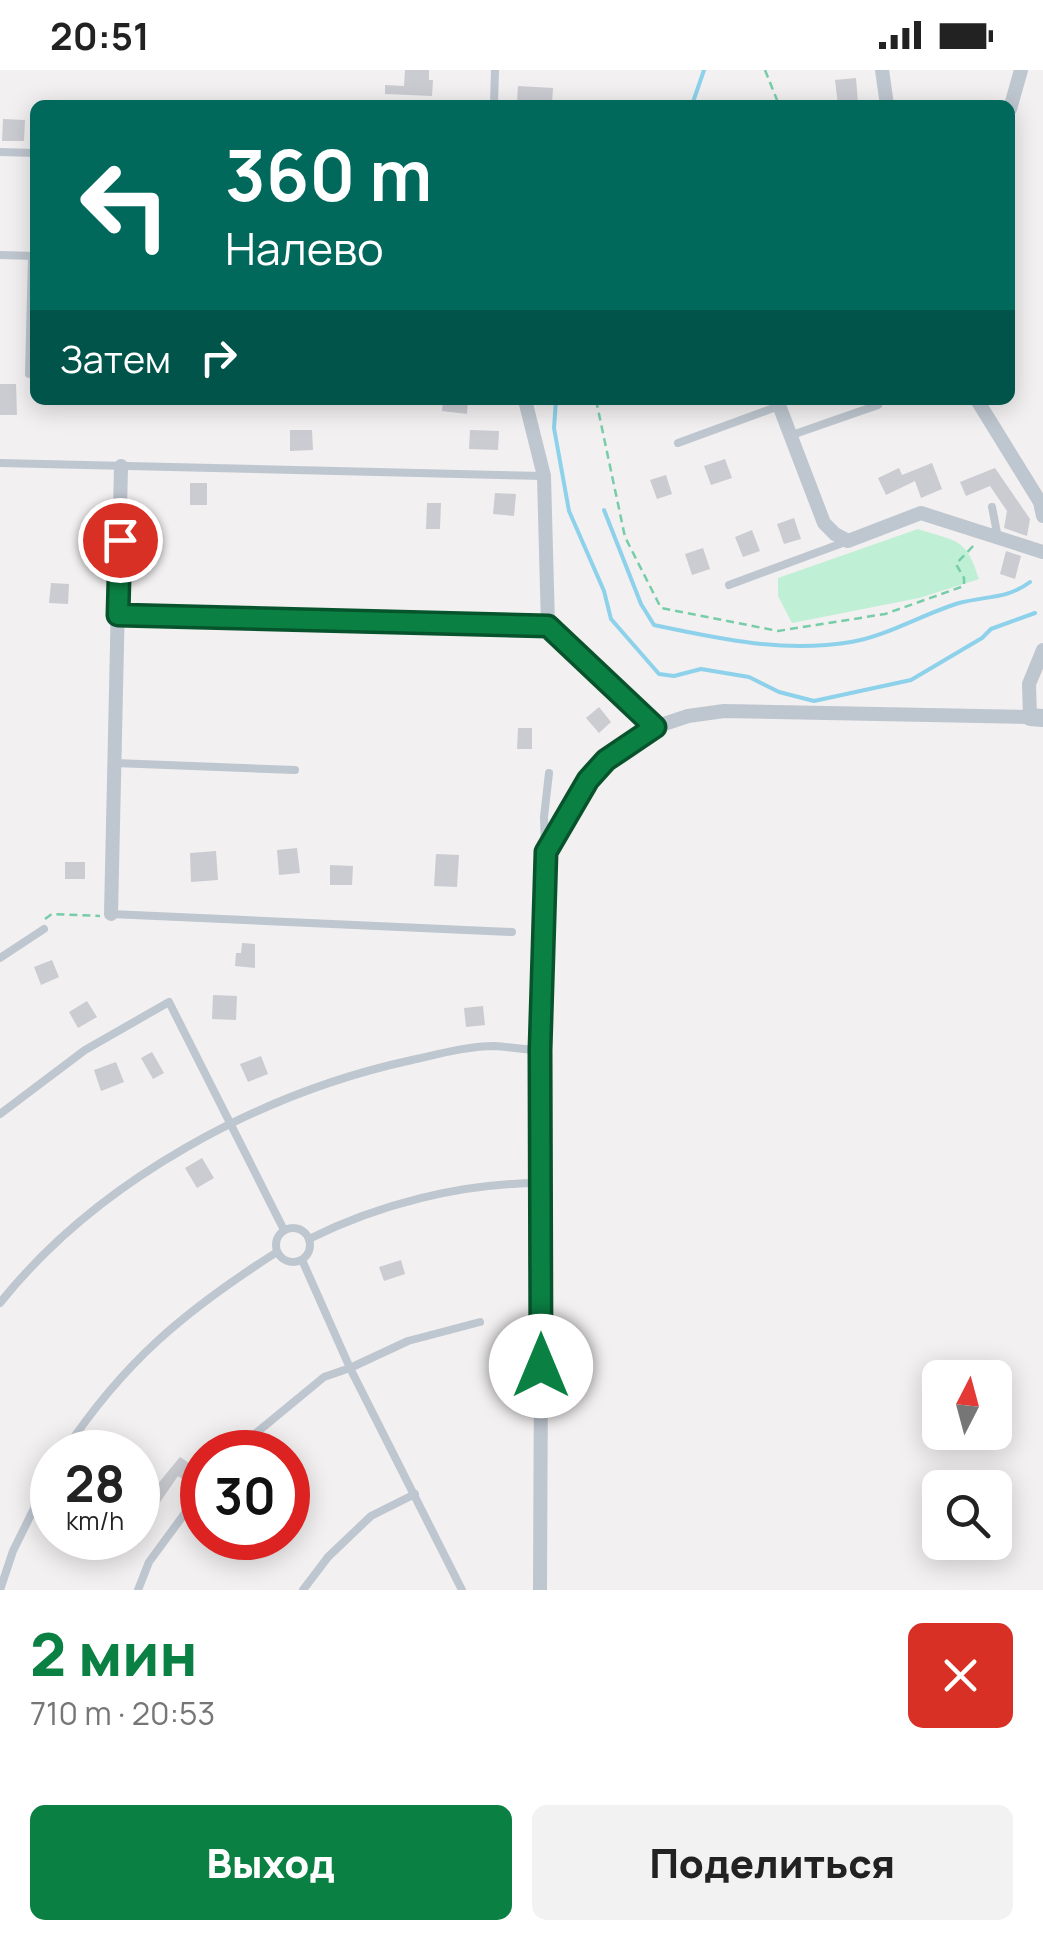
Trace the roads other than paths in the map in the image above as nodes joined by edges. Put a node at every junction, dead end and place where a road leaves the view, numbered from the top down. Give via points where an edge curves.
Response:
1 (495, 70) edge
2 (882, 70) edge
3 (1022, 70) edge
4 (494, 100) edge
5 (885, 100) edge
6 (1013, 100) edge
7 (0, 152) edge
8 (30, 154) edge
9 (0, 255) edge
10 (30, 256) edge
11 (30, 350) edge
12 (29, 374) dead end
13 (526, 405) edge
14 (773, 405) edge
15 (779, 405) edge
16 (878, 405) dead end
17 (980, 405) edge
18 (792, 435) junction
19 (678, 443) dead end
20 (0, 463) edge
21 (121, 466) junction
22 (544, 476) junction
23 (992, 508) dead end
24 (1043, 516) edge
25 (998, 538) junction
26 (848, 541) junction
27 (1043, 552) edge
28 (1043, 560) edge
29 (728, 585) dead end
30 (118, 615) junction
31 (548, 626) junction
32 (1043, 650) edge
33 (1037, 718) edge
34 (655, 727) junction
35 (114, 763) junction
36 (295, 770) dead end
37 (549, 773) dead end
38 (546, 852) junction
39 (111, 914) joint
40 (44, 929) road end
41 (512, 932) dead end
42 (0, 958) edge
43 (540, 1050) junction
44 (0, 1114) edge
45 (230, 1122) junction
46 (541, 1184) junction
47 (284, 1230) junction
48 (309, 1239) junction
49 (277, 1252) junction
50 (302, 1260) junction
51 (0, 1304) edge
52 (480, 1322) dead end
53 (350, 1368) junction
54 (79, 1430) edge
55 (260, 1430) edge
56 (415, 1494) junction
57 (30, 1518) edge
58 (180, 1519) edge
59 (0, 1590) edge
60 (138, 1590) edge
61 (303, 1590) edge
62 (462, 1590) edge
63 (540, 1590) edge

1 - 4 lane
2 - 5 street
3 - 6 street
7 - 8 lane
9 - 10 lane
11 - 12 lane
13 - 22 street
14 - 19 lane
15 - 18 street
16 - 18 lane
17 - 24 street
18 - 26 street via 824,523
20 - 21 lane
21 - 22 lane
21 - 30 street
22 - 31 street
23 - 25 lane
25 - 26 street via 921,513
25 - 27 street
26 - 29 lane
27 - 28 street
30 - 31 lane
30 - 35 street
31 - 34 street
32 - 33 street via 1030,684
33 - 34 street via 724,711
34 - 38 street via 588,780
35 - 36 lane
35 - 39 street
37 - 38 lane
38 - 43 street
39 - 41 lane
40 - 42 lane
43 - 45 lane via 497,1046 382,1066
43 - 46 street
44 - 45 lane via 85,1050 169,1002
45 - 47 lane
45 - 51 lane via 83,1219
46 - 48 lane via 408,1202
46 - 63 street
47 - 48 lane via 299,1229
47 - 49 lane
48 - 50 lane
49 - 50 lane via 288,1262
49 - 54 lane via 207,1297 152,1344
50 - 53 lane
52 - 53 lane via 408,1341
53 - 55 lane via 324,1377
53 - 56 lane
56 - 61 lane via 371,1516
56 - 62 lane
57 - 59 lane
58 - 60 lane via 148,1562

